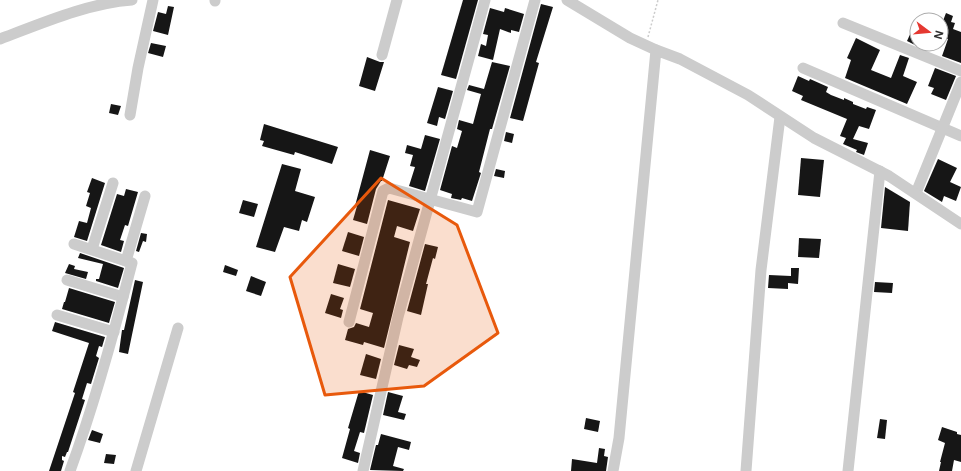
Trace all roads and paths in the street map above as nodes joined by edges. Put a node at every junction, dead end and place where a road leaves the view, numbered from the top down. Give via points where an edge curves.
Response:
1 (132, 0) edge
2 (153, 0) edge
3 (397, 0) edge
4 (485, 0) edge
5 (535, 0) edge
6 (567, 0) edge
7 (658, 0) edge
8 (83, 5) edge
9 (843, 23) dead end
10 (648, 38) dead end
11 (0, 39) edge
12 (656, 50) junction
13 (382, 55) dead end
14 (804, 68) dead end
15 (961, 71) edge
16 (961, 82) edge
17 (130, 115) dead end
18 (780, 117) junction
19 (942, 128) junction
20 (961, 136) edge
21 (880, 171) junction
22 (112, 183) dead end
23 (916, 193) junction
24 (145, 196) dead end
25 (430, 200) junction
26 (961, 224) edge
27 (74, 244) dead end
28 (92, 249) junction
29 (126, 261) junction
30 (67, 280) dead end
31 (123, 297) junction
32 (57, 315) dead end
33 (349, 322) dead end
34 (178, 328) dead end
35 (114, 332) junction
36 (70, 471) edge
37 (136, 471) edge
38 (362, 471) edge
39 (613, 471) edge
40 (746, 471) edge
41 (848, 471) edge

1 - 8 street
2 - 17 street
3 - 13 street
4 - 25 street
5 - 25 street via 477,212
6 - 12 street via 630,38
7 - 10 path
8 - 11 street
9 - 15 street
12 - 18 street via 680,59 748,95
12 - 39 street via 619,438
14 - 19 street
16 - 19 street
18 - 21 street via 814,138
18 - 40 street via 761,270
19 - 20 street
19 - 23 street
21 - 23 street
21 - 41 street
22 - 28 street
23 - 26 street
24 - 29 street
25 - 33 street via 389,188 383,190
25 - 38 street via 398,317
27 - 28 street
28 - 29 street
29 - 31 street via 132,263
30 - 31 street
31 - 35 street
32 - 35 street
34 - 37 street
35 - 36 street

